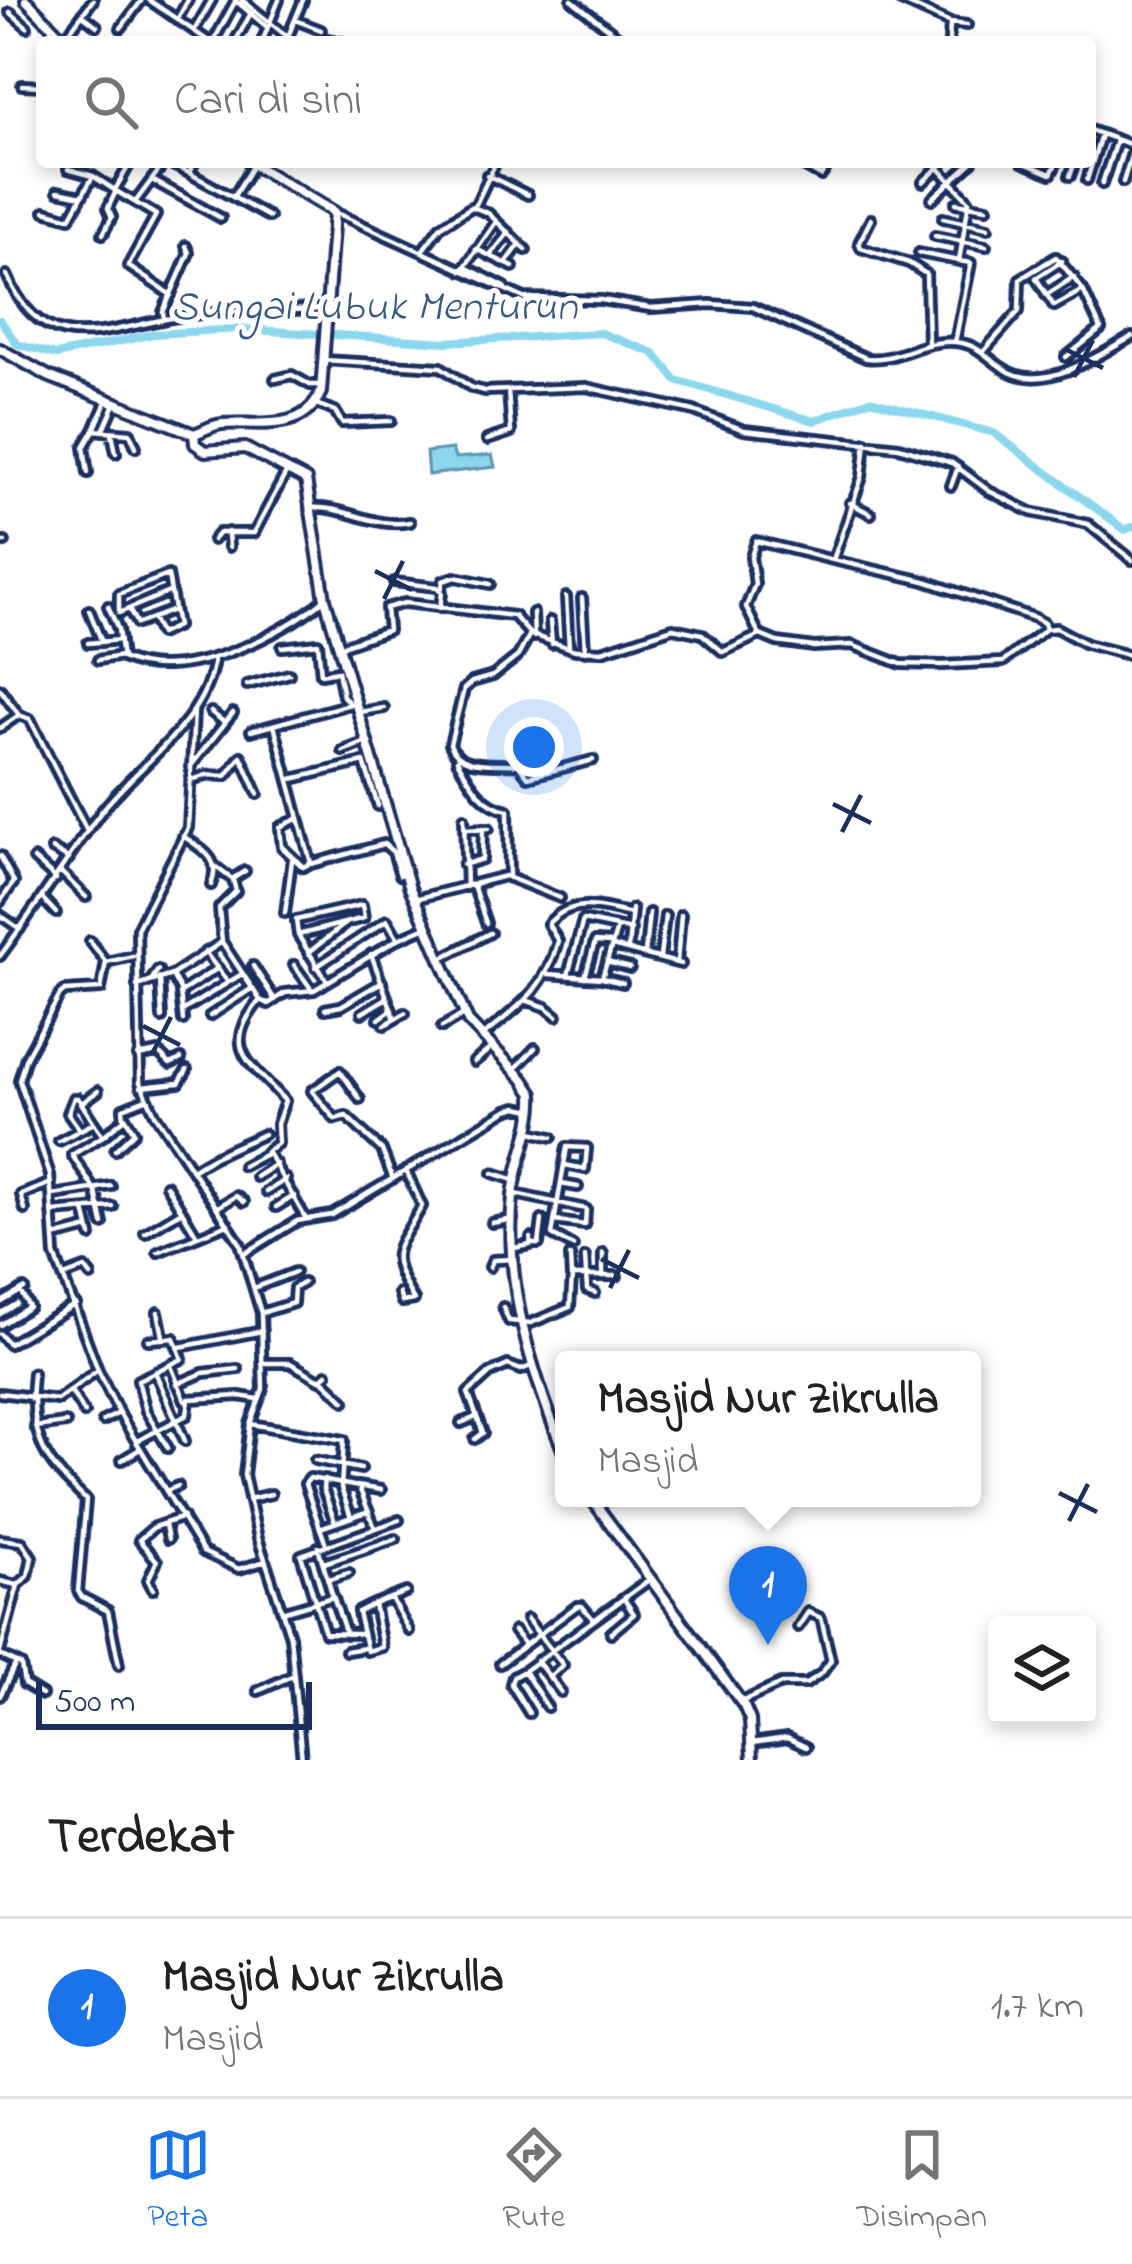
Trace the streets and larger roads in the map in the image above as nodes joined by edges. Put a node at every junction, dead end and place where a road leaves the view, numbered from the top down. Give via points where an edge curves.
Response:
1 (93, 0) edge
2 (145, 0) edge
3 (165, 0) edge
4 (188, 0) edge
5 (212, 0) edge
6 (238, 0) edge
7 (279, 0) edge
8 (303, 0) edge
9 (572, 0) edge
10 (899, 0) edge
11 (27, 2) edge
12 (252, 7) edge
13 (160, 9) junction
14 (84, 16) junction
15 (177, 20) junction
16 (295, 20) junction
17 (950, 23) junction
18 (268, 25) junction
19 (967, 25) dead end
20 (97, 26) dead end
21 (27, 27) dead end
22 (121, 28) dead end
23 (321, 30) dead end
24 (194, 31) junction
25 (61, 36) edge
26 (68, 36) edge
27 (202, 36) edge
28 (216, 36) edge
29 (239, 36) edge
30 (264, 36) edge
31 (282, 36) edge
32 (290, 36) edge
33 (617, 36) edge
34 (949, 36) edge
35 (22, 85) dead end
36 (36, 86) edge
37 (1096, 133) edge
38 (1101, 135) junction
39 (1116, 141) junction
40 (1132, 149) edge
41 (1096, 151) edge
42 (128, 168) edge
43 (161, 168) edge
44 (178, 168) edge
45 (192, 168) edge
46 (248, 168) edge
47 (259, 168) edge
48 (492, 168) edge
49 (935, 168) edge
50 (941, 168) edge
51 (966, 168) edge
52 (1073, 168) edge
53 (1091, 168) edge
54 (68, 169) dead end
55 (189, 173) junction
56 (487, 175) junction
57 (93, 176) junction
58 (1070, 176) dead end
59 (152, 180) junction
60 (1087, 180) dead end
61 (952, 181) junction
62 (923, 182) dead end
63 (1123, 182) dead end
64 (1102, 184) dead end
65 (58, 191) dead end
66 (115, 191) junction
67 (527, 195) dead end
68 (82, 196) junction
69 (234, 197) junction
70 (932, 199) dead end
71 (135, 202) junction
72 (956, 203) dead end
73 (969, 205) junction
74 (473, 207) junction
75 (987, 208) dead end
76 (45, 211) dead end
77 (334, 212) junction
78 (269, 217) dead end
79 (221, 218) dead end
80 (943, 218) dead end
81 (871, 219) dead end
82 (497, 220) junction
83 (966, 223) junction
84 (988, 228) dead end
85 (509, 232) junction
86 (103, 234) dead end
87 (935, 236) dead end
88 (962, 242) junction
89 (186, 246) dead end
90 (986, 246) dead end
91 (476, 249) junction
92 (422, 251) junction
93 (919, 253) dead end
94 (490, 256) junction
95 (959, 261) junction
96 (1062, 261) junction
97 (971, 263) junction
98 (981, 264) dead end
99 (463, 269) junction
100 (7, 274) dead end
101 (1074, 277) junction
102 (505, 287) dead end
103 (1083, 290) junction
104 (171, 295) junction
105 (1046, 295) junction
106 (340, 307) dead end
107 (327, 308) junction
108 (164, 320) junction
109 (1132, 338) edge
110 (928, 342) junction
111 (955, 342) junction
112 (0, 350) edge
113 (984, 351) junction
114 (1066, 357) dead end
115 (323, 358) junction
116 (275, 379) dead end
117 (322, 385) junction
118 (508, 390) junction
119 (111, 402) junction
120 (316, 404) junction
121 (391, 421) dead end
122 (94, 430) junction
123 (103, 431) junction
124 (194, 434) junction
125 (118, 437) junction
126 (487, 440) dead end
127 (866, 442) junction
128 (136, 447) dead end
129 (116, 453) dead end
130 (277, 462) junction
131 (958, 467) junction
132 (289, 468) junction
133 (88, 473) dead end
134 (269, 476) dead end
135 (951, 486) dead end
136 (850, 503) junction
137 (309, 508) junction
138 (1023, 508) junction
139 (871, 514) dead end
140 (1019, 516) dead end
141 (410, 522) dead end
142 (228, 532) junction
143 (213, 541) dead end
144 (229, 547) dead end
145 (833, 560) junction
146 (1132, 560) edge
147 (394, 582) dead end
148 (490, 584) dead end
149 (441, 591) junction
150 (170, 592) junction
151 (566, 597) dead end
152 (583, 598) dead end
153 (326, 599) junction
154 (108, 606) dead end
155 (440, 608) junction
156 (129, 609) junction
157 (89, 610) dead end
158 (173, 610) junction
159 (532, 613) dead end
160 (117, 614) junction
161 (152, 618) junction
162 (550, 622) dead end
163 (1046, 629) junction
164 (532, 636) junction
165 (757, 636) junction
166 (120, 640) junction
167 (102, 642) junction
168 (88, 644) dead end
169 (552, 644) junction
170 (342, 646) junction
171 (282, 647) dead end
172 (568, 649) junction
173 (585, 651) junction
174 (121, 656) junction
175 (1132, 656) edge
176 (214, 659) junction
177 (98, 660) dead end
178 (289, 674) dead end
179 (247, 685) dead end
180 (0, 688) edge
181 (8, 699) junction
182 (0, 705) edge
183 (356, 706) junction
184 (384, 708) dead end
185 (194, 710) junction
186 (211, 712) dead end
187 (233, 713) dead end
188 (19, 715) junction
189 (225, 723) junction
190 (274, 725) junction
191 (0, 728) edge
192 (251, 731) dead end
193 (369, 741) junction
194 (343, 751) dead end
195 (457, 760) junction
196 (593, 760) dead end
197 (190, 767) junction
198 (249, 772) junction
199 (190, 780) junction
200 (290, 780) junction
201 (241, 787) dead end
202 (292, 789) junction
203 (282, 792) dead end
204 (258, 794) dead end
205 (378, 806) dead end
206 (299, 818) junction
207 (464, 818) dead end
208 (464, 829) junction
209 (87, 831) junction
210 (183, 836) junction
211 (52, 849) dead end
212 (0, 856) edge
213 (34, 859) dead end
214 (69, 859) junction
215 (292, 860) junction
216 (311, 864) junction
217 (463, 865) junction
218 (216, 867) junction
219 (245, 871) dead end
220 (403, 874) junction
221 (58, 876) junction
222 (509, 878) junction
223 (232, 879) junction
224 (389, 880) dead end
225 (211, 885) dead end
226 (470, 886) junction
227 (86, 897) dead end
228 (560, 898) dead end
229 (44, 899) junction
230 (415, 899) junction
231 (0, 902) edge
232 (596, 905) junction
233 (327, 911) junction
234 (56, 913) dead end
235 (285, 913) dead end
236 (649, 913) dead end
237 (0, 915) edge
238 (682, 915) dead end
239 (664, 916) dead end
240 (592, 921) junction
241 (486, 923) dead end
242 (345, 924) junction
243 (332, 927) junction
244 (426, 927) junction
245 (617, 928) junction
246 (20, 929) junction
247 (631, 931) junction
248 (490, 933) dead end
249 (298, 935) junction
250 (398, 939) junction
251 (90, 941) dead end
252 (222, 942) junction
253 (612, 945) junction
254 (628, 949) junction
255 (205, 952) junction
256 (308, 953) junction
257 (645, 953) junction
258 (371, 954) junction
259 (0, 956) edge
260 (136, 956) junction
261 (660, 957) junction
262 (439, 959) junction
263 (106, 962) junction
264 (607, 962) junction
265 (294, 965) dead end
266 (254, 966) dead end
267 (316, 967) junction
268 (218, 968) junction
269 (631, 968) dead end
270 (159, 974) junction
271 (242, 974) junction
272 (548, 974) junction
273 (172, 975) junction
274 (568, 975) junction
275 (585, 977) junction
276 (602, 978) junction
277 (327, 981) junction
278 (228, 982) junction
279 (382, 982) junction
280 (623, 983) dead end
281 (137, 986) junction
282 (251, 988) junction
283 (312, 990) junction
284 (180, 992) junction
285 (387, 998) junction
286 (260, 1000) junction
287 (274, 1000) junction
288 (525, 1000) junction
289 (325, 1009) dead end
290 (390, 1011) junction
291 (182, 1012) junction
292 (362, 1013) dead end
293 (405, 1013) dead end
294 (464, 1014) junction
295 (210, 1016) dead end
296 (557, 1016) dead end
297 (162, 1018) dead end
298 (380, 1018) dead end
299 (394, 1019) junction
300 (183, 1020) dead end
301 (386, 1025) dead end
302 (442, 1028) dead end
303 (480, 1037) junction
304 (491, 1048) junction
305 (535, 1048) dead end
306 (139, 1056) junction
307 (181, 1059) dead end
308 (474, 1062) dead end
309 (187, 1070) dead end
310 (514, 1070) junction
311 (141, 1087) junction
312 (98, 1091) dead end
313 (146, 1099) junction
314 (361, 1099) dead end
315 (81, 1104) junction
316 (532, 1110) junction
317 (125, 1117) junction
318 (94, 1123) junction
319 (255, 1126) dead end
320 (80, 1130) junction
321 (527, 1132) junction
322 (103, 1136) junction
323 (552, 1137) dead end
324 (59, 1142) dead end
325 (116, 1150) dead end
326 (266, 1152) junction
327 (276, 1165) junction
328 (565, 1165) junction
329 (243, 1166) dead end
330 (194, 1169) junction
331 (406, 1171) junction
332 (494, 1173) dead end
333 (256, 1177) dead end
334 (286, 1179) junction
335 (393, 1179) junction
336 (515, 1180) junction
337 (51, 1183) junction
338 (561, 1184) junction
339 (166, 1185) dead end
340 (111, 1186) dead end
341 (578, 1187) dead end
342 (94, 1189) junction
343 (266, 1192) dead end
344 (513, 1194) junction
345 (53, 1195) junction
346 (294, 1196) junction
347 (244, 1202) dead end
348 (558, 1202) junction
349 (113, 1207) dead end
350 (218, 1207) junction
351 (276, 1207) dead end
352 (100, 1208) junction
353 (25, 1210) dead end
354 (85, 1210) junction
355 (182, 1211) junction
356 (53, 1212) junction
357 (306, 1219) junction
358 (513, 1220) junction
359 (542, 1220) dead end
360 (555, 1220) junction
361 (228, 1223) junction
362 (492, 1223) dead end
363 (104, 1224) dead end
364 (146, 1233) dead end
365 (196, 1234) junction
366 (52, 1238) junction
367 (573, 1246) dead end
368 (514, 1248) junction
369 (158, 1252) dead end
370 (603, 1253) dead end
371 (244, 1254) junction
372 (570, 1256) dead end
373 (585, 1257) dead end
374 (514, 1259) junction
375 (490, 1267) dead end
376 (295, 1272) dead end
377 (603, 1275) junction
378 (64, 1276) junction
379 (91, 1276) dead end
380 (571, 1276) junction
381 (586, 1276) junction
382 (617, 1276) dead end
383 (302, 1283) dead end
384 (254, 1288) junction
385 (595, 1293) dead end
386 (399, 1294) dead end
387 (0, 1303) edge
388 (76, 1304) junction
389 (554, 1305) dead end
390 (502, 1307) dead end
391 (158, 1312) dead end
392 (260, 1313) junction
393 (557, 1314) junction
394 (522, 1323) junction
395 (0, 1325) edge
396 (262, 1330) junction
397 (0, 1334) edge
398 (163, 1338) junction
399 (148, 1340) dead end
400 (179, 1348) junction
401 (264, 1363) junction
402 (171, 1366) junction
403 (531, 1366) junction
404 (238, 1369) dead end
405 (98, 1370) junction
406 (155, 1372) junction
407 (32, 1373) dead end
408 (177, 1384) junction
409 (71, 1391) junction
410 (0, 1393) edge
411 (259, 1399) junction
412 (32, 1400) junction
413 (345, 1401) dead end
414 (186, 1402) junction
415 (84, 1413) dead end
416 (119, 1413) junction
417 (476, 1418) junction
418 (103, 1421) dead end
419 (66, 1423) dead end
420 (461, 1423) dead end
421 (174, 1424) junction
422 (250, 1424) junction
423 (35, 1426) junction
424 (555, 1429) edge
425 (158, 1432) junction
426 (475, 1438) dead end
427 (185, 1441) dead end
428 (138, 1445) junction
429 (168, 1448) dead end
430 (122, 1460) dead end
431 (315, 1460) dead end
432 (342, 1463) junction
433 (361, 1469) dead end
434 (324, 1479) junction
435 (341, 1482) junction
436 (178, 1486) dead end
437 (356, 1486) junction
438 (381, 1490) dead end
439 (166, 1491) junction
440 (271, 1494) dead end
441 (249, 1499) junction
442 (598, 1507) edge
443 (369, 1511) junction
444 (182, 1516) junction
445 (351, 1517) junction
446 (399, 1520) dead end
447 (335, 1522) junction
448 (166, 1525) junction
449 (320, 1528) junction
450 (375, 1528) junction
451 (365, 1531) junction
452 (1, 1539) edge
453 (169, 1539) dead end
454 (396, 1539) dead end
455 (322, 1545) junction
456 (371, 1547) junction
457 (266, 1561) junction
458 (324, 1563) junction
459 (349, 1573) dead end
460 (329, 1579) junction
461 (650, 1579) junction
462 (0, 1581) edge
463 (18, 1586) junction
464 (153, 1589) dead end
465 (406, 1592) dead end
466 (333, 1596) junction
467 (391, 1598) junction
468 (624, 1599) junction
469 (316, 1601) junction
470 (374, 1604) junction
471 (284, 1611) junction
472 (527, 1618) dead end
473 (593, 1619) junction
474 (798, 1627) dead end
475 (409, 1630) dead end
476 (514, 1631) dead end
477 (611, 1633) dead end
478 (346, 1634) junction
479 (363, 1634) junction
480 (539, 1634) junction
481 (525, 1645) junction
482 (364, 1648) junction
483 (346, 1651) dead end
484 (552, 1651) junction
485 (0, 1652) edge
486 (537, 1661) junction
487 (16, 1663) junction
488 (500, 1664) dead end
489 (119, 1665) dead end
490 (524, 1671) junction
491 (294, 1675) junction
492 (549, 1677) junction
493 (258, 1691) dead end
494 (561, 1692) dead end
495 (41, 1695) dead end
496 (0, 1696) edge
497 (741, 1702) junction
498 (547, 1707) dead end
499 (529, 1713) dead end
500 (752, 1743) junction
501 (806, 1747) dead end
502 (302, 1760) edge
503 (752, 1760) edge

1 - 14 street
2 - 13 street
2 - 22 street
3 - 13 street
4 - 15 street
5 - 24 street
6 - 12 street
6 - 28 street
7 - 18 street
8 - 16 street
9 - 33 street
10 - 17 street
11 - 21 street via 12,14
11 - 25 street
12 - 18 street
12 - 29 street
13 - 15 street
14 - 20 street
14 - 26 street
15 - 24 street
16 - 23 street
16 - 32 street
17 - 19 street
17 - 34 street
18 - 30 street
18 - 31 street
24 - 27 street
35 - 36 street
37 - 38 street
38 - 39 street
38 - 41 street
39 - 40 street
39 - 64 street
40 - 63 street
42 - 66 street
43 - 59 street
44 - 55 street
45 - 55 street
46 - 69 street
47 - 77 street
48 - 56 street
49 - 62 street
50 - 61 street
51 - 61 street
52 - 58 street
53 - 60 street
54 - 57 street
55 - 69 street
56 - 67 street
56 - 74 street
57 - 66 street
57 - 68 street
59 - 71 street
59 - 79 street
61 - 70 street
61 - 73 street
65 - 68 street
66 - 71 street
66 - 86 street
68 - 76 street via 70,218
69 - 78 street
71 - 104 street via 157,218 128,266
72 - 73 street
73 - 75 street
73 - 83 street
74 - 82 street
74 - 92 street via 440,227
77 - 92 street
77 - 107 street
80 - 83 street
81 - 110 street via 861,248 926,274
82 - 85 street
82 - 91 street
83 - 84 street
83 - 88 street
85 - 94 street
85 - 94 street via 523,247 510,265
87 - 88 street
88 - 90 street
88 - 95 street
89 - 104 street
91 - 94 street
91 - 99 street
92 - 99 street
93 - 95 street
95 - 97 street
96 - 101 street
96 - 105 street via 1036,278
96 - 113 street via 1049,258 1020,279 1019,310
97 - 98 street
97 - 111 street
99 - 102 street
99 - 110 street via 530,300 753,307 866,358
100 - 108 street via 19,302 56,330 103,334
101 - 103 street
101 - 105 street
103 - 105 street via 1057,307
103 - 114 street via 1101,329
104 - 108 street
106 - 107 street
107 - 108 street
107 - 115 street
109 - 113 street via 1040,376 1010,373
110 - 111 street
111 - 113 street
112 - 119 street
115 - 117 street
115 - 118 street via 441,367 479,390
116 - 117 street via 292,375
117 - 120 street
118 - 126 street via 511,432
118 - 127 street via 586,388 694,410 744,430
119 - 122 street
119 - 123 street
119 - 124 street
120 - 121 street via 343,423
120 - 124 street via 275,425 220,424
122 - 123 street
122 - 133 street via 84,447
123 - 125 street
124 - 130 street via 205,451 245,448
125 - 128 street via 131,434
125 - 129 street
127 - 131 street
127 - 136 street
130 - 132 street
130 - 134 street
131 - 135 street
131 - 138 street
132 - 137 street via 306,480
132 - 142 street via 254,533
136 - 139 street
136 - 145 street
137 - 141 street via 330,506 385,526
137 - 153 street
138 - 140 street
138 - 146 street via 1088,524
142 - 143 street
142 - 144 street
145 - 163 street via 942,586
145 - 165 street via 756,542 746,608
147 - 149 street
148 - 149 street via 452,578
149 - 155 street
150 - 156 street
150 - 158 street
150 - 160 street via 166,575 121,592
151 - 172 street
152 - 173 street
153 - 170 street
153 - 176 street via 292,626
154 - 160 street
155 - 164 street via 514,616
155 - 170 street via 388,605 388,630
156 - 160 street
156 - 161 street via 136,623
157 - 167 street
158 - 161 street
158 - 161 street via 177,626 162,635
159 - 164 street
160 - 166 street
162 - 169 street
163 - 165 street via 1007,661 943,665
163 - 175 street
164 - 169 street
164 - 195 street via 493,676 464,689 450,744
165 - 173 street via 723,652 702,634 674,628
166 - 167 street
166 - 174 street
167 - 168 street
169 - 172 street
170 - 183 street
171 - 183 street via 318,643 321,674 338,671 343,695
172 - 173 street
174 - 176 street via 133,663
174 - 177 street
176 - 185 street
178 - 179 street
180 - 181 street
181 - 182 street
181 - 188 street
183 - 184 street
183 - 190 street
183 - 193 street
185 - 197 street
185 - 209 street
186 - 189 street
187 - 189 street
188 - 191 street
188 - 209 street via 30,719
189 - 197 street
190 - 192 street
190 - 200 street
193 - 194 street
193 - 220 street
195 - 196 street via 519,765 528,777
195 - 222 street via 470,785 508,810
197 - 199 street
198 - 199 street via 240,756 224,777
198 - 201 street
198 - 204 street
199 - 210 street
200 - 202 street
200 - 205 street via 364,762
202 - 203 street
202 - 206 street
206 - 215 street via 280,827
206 - 216 street
207 - 208 street
208 - 217 street
208 - 217 street via 486,828 482,859
209 - 214 street
210 - 218 street
210 - 260 street via 141,919
211 - 214 street
212 - 231 street via 14,882
213 - 221 street
214 - 221 street
215 - 216 street
215 - 235 street
216 - 220 street via 384,844
217 - 226 street
218 - 223 street
218 - 225 street
219 - 223 street
220 - 224 street
220 - 230 street
221 - 227 street
221 - 229 street
222 - 226 street
222 - 228 street
223 - 252 street via 235,895 218,911
226 - 230 street
226 - 241 street
229 - 234 street
229 - 246 street
230 - 244 street
232 - 240 street
232 - 247 street via 632,911
232 - 272 street via 565,908 549,922 558,941
233 - 242 street via 362,904 364,917
233 - 243 street
233 - 249 street via 296,919
236 - 257 street
237 - 246 street
238 - 261 street via 679,963
239 - 261 street
240 - 245 street
240 - 274 street via 582,921
242 - 243 street
242 - 256 street
243 - 249 street
244 - 250 street
244 - 262 street
245 - 247 street
245 - 253 street
246 - 259 street
247 - 254 street
248 - 262 street
249 - 256 street
250 - 258 street
250 - 267 street via 387,920
251 - 263 street
252 - 255 street
252 - 271 street
253 - 254 street
253 - 264 street
253 - 275 street via 595,942
254 - 257 street
255 - 268 street
255 - 273 street
256 - 267 street
257 - 261 street
258 - 277 street
258 - 279 street
260 - 263 street
260 - 281 street
262 - 294 street
263 - 337 street via 100,989 65,991 55,1002 20,1071
264 - 269 street
264 - 276 street
265 - 283 street
266 - 287 street
267 - 277 street
268 - 278 street
268 - 284 street
270 - 273 street
270 - 281 street
270 - 297 street
271 - 278 street
271 - 282 street
272 - 274 street
272 - 288 street
273 - 284 street
274 - 275 street
275 - 276 street
276 - 280 street
277 - 283 street
278 - 291 street
279 - 285 street
279 - 289 street
281 - 306 street
282 - 286 street
282 - 295 street
283 - 287 street
284 - 291 street
285 - 290 street
285 - 292 street
286 - 287 street
286 - 326 street via 238,1041 256,1074 285,1101 278,1143
288 - 296 street
288 - 303 street
290 - 298 street
290 - 299 street
291 - 300 street
293 - 299 street
294 - 302 street
294 - 303 street
299 - 301 street
303 - 304 street
304 - 308 street
304 - 310 street
305 - 310 street
306 - 307 street
306 - 311 street
309 - 311 street via 179,1083
310 - 316 street via 531,1089
311 - 313 street
312 - 315 street
313 - 317 street via 121,1106
313 - 330 street
314 - 335 street via 340,1071 312,1092 335,1119 345,1115 382,1150
315 - 318 street
315 - 320 street via 74,1098 68,1113
316 - 321 street
316 - 331 street via 507,1110
317 - 322 street
317 - 325 street via 134,1132
318 - 320 street
318 - 322 street
319 - 330 street via 262,1135
320 - 324 street
321 - 323 street
321 - 336 street
322 - 342 street via 72,1155
326 - 327 street
326 - 329 street
327 - 333 street
327 - 334 street
328 - 328 street via 567,1146 586,1147 585,1169
328 - 338 street
330 - 350 street
331 - 335 street
331 - 386 street via 422,1206 401,1233 395,1265 414,1300 402,1302
332 - 336 street
334 - 343 street
334 - 346 street
335 - 357 street via 332,1215
336 - 344 street
337 - 345 street
337 - 353 street via 21,1195
338 - 341 street
338 - 348 street
339 - 355 street
340 - 342 street
342 - 345 street
342 - 352 street
344 - 348 street
344 - 358 street
345 - 356 street
346 - 351 street
346 - 357 street
347 - 350 street via 239,1194
348 - 360 street
348 - 360 street via 584,1207 586,1223
349 - 352 street
350 - 361 street
352 - 354 street
352 - 363 street
354 - 356 street
354 - 366 street via 90,1232
355 - 364 street
355 - 365 street
356 - 366 street
357 - 371 street
358 - 362 street
358 - 368 street
359 - 368 street via 539,1244
360 - 367 street via 552,1238
361 - 365 street
361 - 371 street
365 - 369 street
366 - 378 street
368 - 374 street
370 - 377 street
371 - 384 street
372 - 380 street
373 - 381 street
374 - 375 street
374 - 394 street
376 - 384 street
377 - 381 street
377 - 382 street
378 - 379 street via 85,1268
378 - 388 street
380 - 381 street
380 - 393 street via 572,1305
381 - 385 street
383 - 392 street via 293,1303
384 - 392 street
387 - 395 street via 22,1290 29,1307
388 - 397 street via 9,1343
388 - 405 street
389 - 393 street
390 - 394 street via 508,1321
391 - 398 street
392 - 396 street
393 - 394 street
394 - 403 street
396 - 400 street
396 - 401 street
398 - 399 street
398 - 400 street
400 - 402 street via 182,1361
401 - 411 street
401 - 413 street via 325,1377
402 - 406 street
402 - 408 street
403 - 417 street via 508,1365 469,1391
403 - 424 street
404 - 408 street
405 - 409 street
405 - 416 street
406 - 421 street
406 - 425 street via 138,1382
407 - 412 street
408 - 414 street
409 - 412 street
409 - 415 street
410 - 412 street
411 - 414 street
411 - 422 street
412 - 423 street
414 - 421 street via 188,1413
416 - 418 street
416 - 428 street
417 - 420 street
417 - 426 street via 483,1433
419 - 423 street
421 - 425 street
421 - 427 street
422 - 432 street via 343,1439
422 - 441 street
423 - 489 street via 53,1467 86,1499 78,1591 108,1612
425 - 428 street
425 - 429 street
428 - 430 street
428 - 439 street
431 - 432 street
432 - 433 street
432 - 435 street
434 - 435 street
434 - 447 street
434 - 449 street via 305,1484
435 - 437 street
435 - 445 street
436 - 439 street
437 - 438 street
437 - 443 street
439 - 444 street
440 - 441 street
441 - 457 street
442 - 461 street
443 - 445 street
443 - 450 street
444 - 448 street
444 - 457 street via 208,1557 238,1569
445 - 447 street
446 - 450 street
447 - 449 street
448 - 453 street
448 - 464 street via 139,1540 157,1561 148,1580
449 - 455 street
450 - 451 street
451 - 455 street
451 - 456 street
452 - 463 street via 21,1541 31,1552
454 - 456 street
455 - 458 street
455 - 469 street via 301,1555
456 - 458 street
457 - 471 street
458 - 460 street
459 - 460 street
460 - 466 street
461 - 468 street
461 - 497 street
462 - 463 street
463 - 485 street
465 - 467 street
466 - 469 street
466 - 478 street
467 - 470 street
467 - 475 street
468 - 473 street
468 - 477 street via 634,1614
469 - 471 street
469 - 478 street via 326,1635
470 - 479 street via 358,1612
470 - 482 street via 382,1647
471 - 491 street
472 - 480 street
473 - 480 street via 579,1605
473 - 484 street
474 - 497 street via 808,1612 821,1618 826,1669 806,1684 781,1684
476 - 481 street
478 - 479 street
479 - 482 street
480 - 481 street
480 - 484 street
481 - 488 street
482 - 483 street
484 - 486 street
484 - 492 street via 562,1665
485 - 487 street
486 - 490 street
486 - 492 street
487 - 495 street via 25,1687
487 - 496 street
490 - 498 street
490 - 499 street via 511,1684
491 - 493 street
491 - 502 street
492 - 494 street
497 - 500 street
500 - 501 street via 787,1738
500 - 503 street

